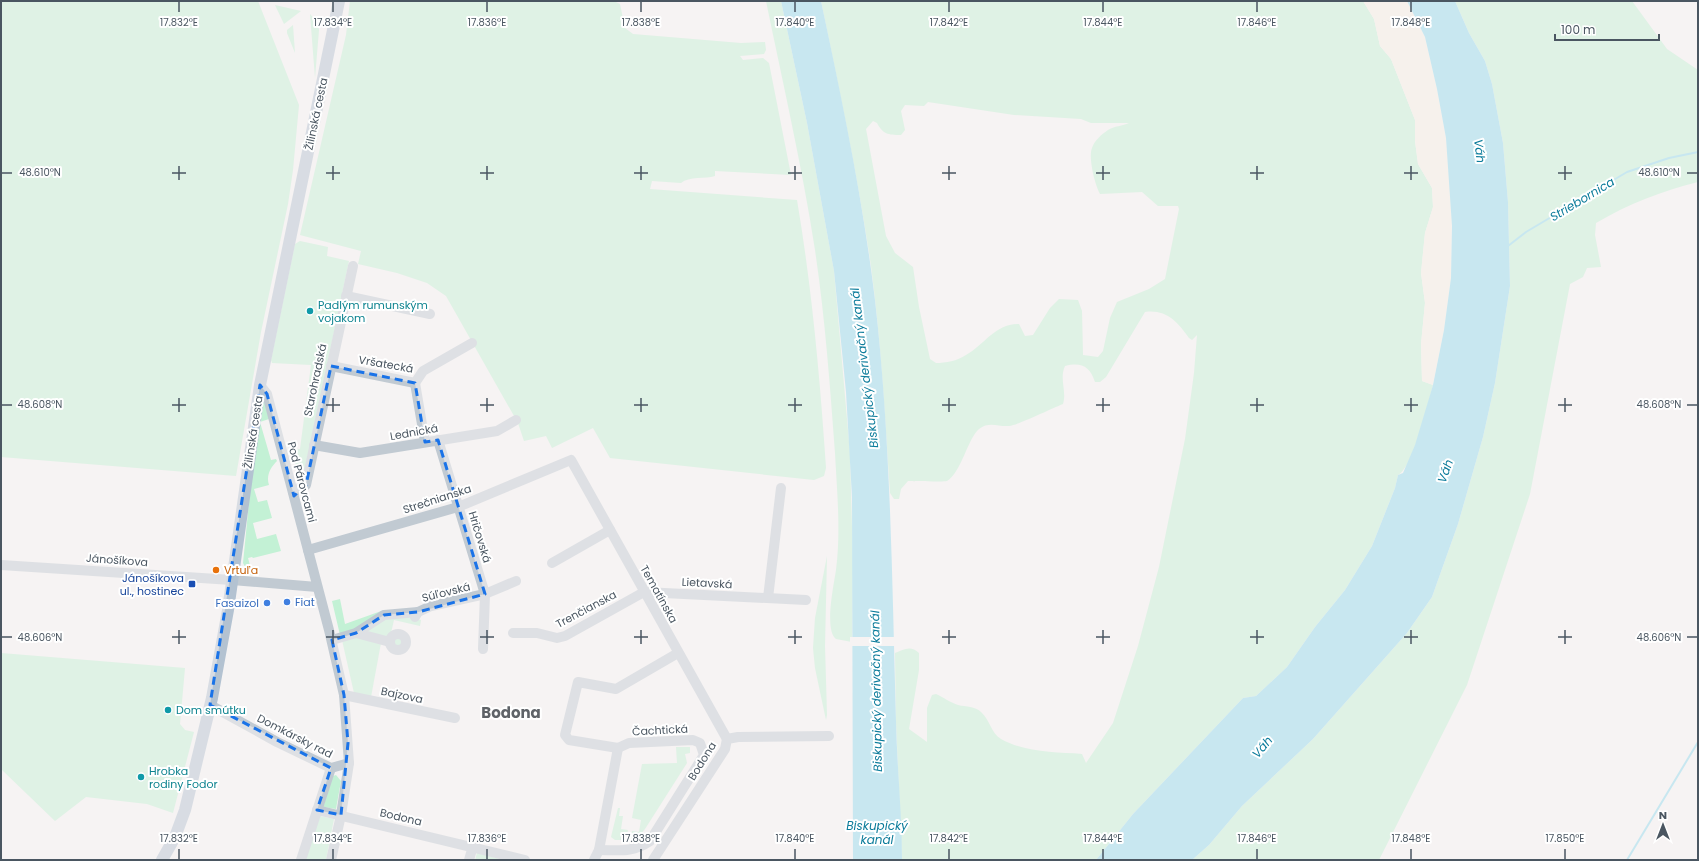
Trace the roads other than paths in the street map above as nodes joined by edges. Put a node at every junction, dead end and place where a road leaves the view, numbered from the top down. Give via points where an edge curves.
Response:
1 (339, 1) edge
2 (353, 266) dead end
3 (346, 296) junction
4 (430, 314) dead end
5 (472, 343) dead end
6 (330, 366) junction
7 (415, 382) junction
8 (260, 385) junction
9 (516, 420) dead end
10 (438, 440) junction
11 (425, 442) junction
12 (314, 445) junction
13 (571, 460) joint
14 (781, 488) dead end
15 (293, 492) junction
16 (458, 506) junction
17 (610, 530) junction
18 (308, 550) junction
19 (552, 563) dead end
20 (1, 565) edge
21 (232, 580) junction
22 (516, 581) dead end
23 (317, 587) junction
24 (644, 592) junction
25 (485, 594) junction
26 (768, 598) junction
27 (806, 600) dead end
28 (356, 633) junction
29 (513, 633) dead end
30 (332, 640) junction
31 (390, 642) dead end
32 (483, 649) dead end
33 (678, 653) junction
34 (344, 695) junction
35 (210, 705) junction
36 (455, 718) dead end
37 (828, 736) dead end
38 (727, 739) junction
39 (618, 748) junction
40 (349, 763) junction
41 (331, 768) junction
42 (681, 794) junction
43 (691, 800) junction
44 (317, 810) junction
45 (341, 815) junction
46 (473, 846) junction
47 (599, 850) junction
48 (162, 860) edge
49 (302, 860) edge
50 (331, 860) edge
51 (470, 860) edge
52 (525, 860) edge
53 (594, 860) edge
54 (653, 860) edge

1 - 8 main road, Žilinská cesta
2 - 3 street, Starohradská
3 - 4 street
3 - 6 street, Starohradská
5 - 7 street, Vršatecká via 422,370
6 - 7 street, Vršatecká
6 - 12 street, Starohradská
7 - 11 street
8 - 15 street, Pod Párovcami via 267,394
8 - 21 main road, Žilinská cesta
9 - 10 street, Lednická via 497,431
10 - 11 street, Lednická
10 - 16 street, Hričovská
11 - 12 street, Lednická via 360,454
12 - 15 street, Starohradská via 306,485
13 - 16 street, Strečnianska
13 - 17 street, Tematínska
14 - 26 street
15 - 18 street, Pod Párovcami
16 - 18 street, Strečnianska
16 - 25 street, Hričovská
17 - 19 street
17 - 24 street, Tematínska
18 - 23 street, Pod Párovcami
20 - 21 street, Jánošíkova
21 - 23 street
21 - 35 main road, Žilinská cesta
22 - 25 street, Súľovská
23 - 30 street, Pod Párovcami
24 - 26 street, Lietavská
24 - 29 street, Trenčianska via 566,636 557,638 537,633
24 - 33 street, Tematínska
25 - 28 street, Súľovská via 431,606 417,614 384,615
25 - 32 street, Súľovská
26 - 27 street, Lietavská
28 - 30 street
28 - 31 street
30 - 34 street, Pod Párovcami
33 - 38 street, Tematínska
33 - 39 street via 616,689 578,682 565,735 568,740
34 - 36 street, Bajzova
34 - 40 street, Pod Párovcami
35 - 41 street, Domkársky rad
35 - 48 main road, Žilinská cesta via 183,815 175,837
37 - 38 street, Bodona via 738,736
38 - 43 street, Bodona via 725,749
39 - 42 street, Čachtická via 629,743 693,740 700,743 704,755
39 - 47 street
40 - 41 street, Domkársky rad
40 - 45 street, Pod Párovcami
41 - 44 street
42 - 43 street
42 - 47 street, Čachtická via 650,841 632,850
43 - 54 street, Bodona
44 - 45 street, Bodona
44 - 49 street
45 - 46 street, Bodona
45 - 50 street, Pod Párovcami
46 - 51 street
46 - 52 street, Bodona
47 - 53 street

